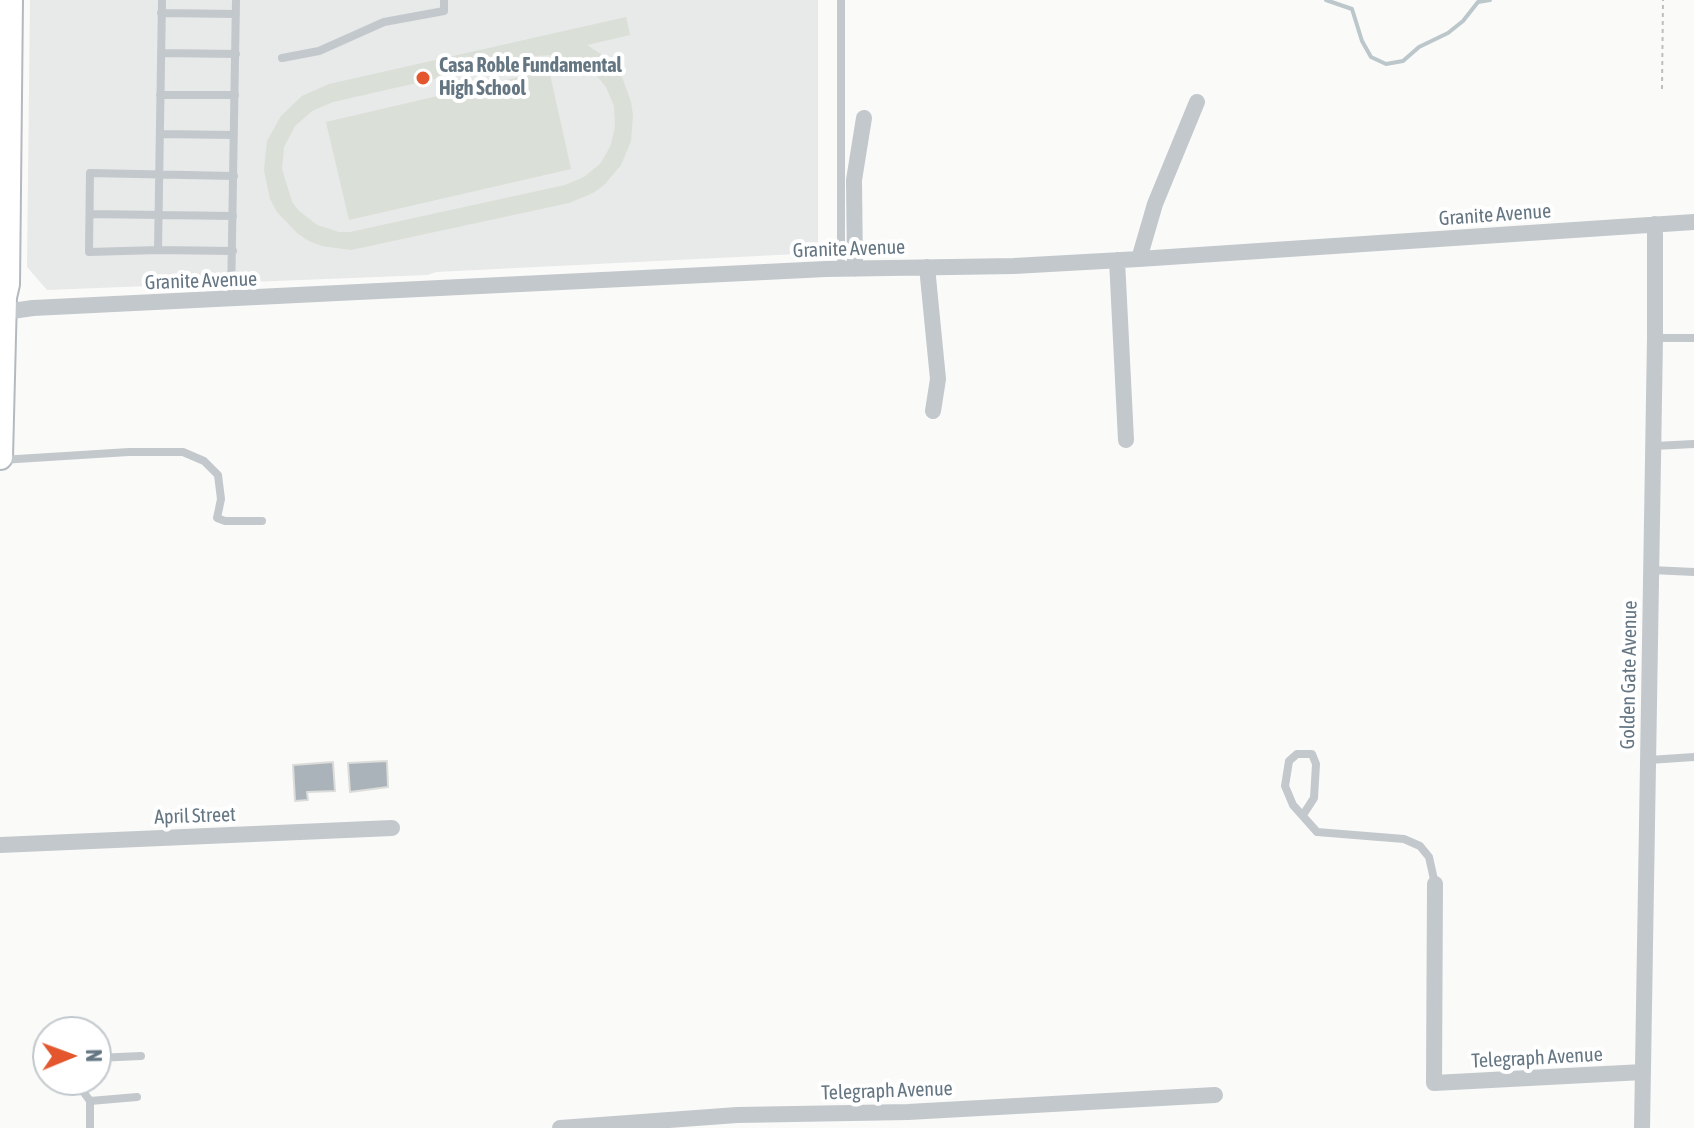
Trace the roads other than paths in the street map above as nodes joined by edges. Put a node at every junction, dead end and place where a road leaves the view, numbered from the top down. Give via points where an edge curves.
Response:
1 (10, 0) edge
2 (162, 0) edge
3 (236, 0) edge
4 (444, 0) edge
5 (841, 0) edge
6 (161, 13) junction
7 (236, 14) junction
8 (161, 53) junction
9 (236, 54) junction
10 (282, 58) dead end
11 (160, 95) junction
12 (235, 95) junction
13 (1197, 102) dead end
14 (864, 118) dead end
15 (160, 134) junction
16 (234, 135) junction
17 (159, 176) junction
18 (234, 176) junction
19 (90, 214) junction
20 (158, 214) junction
21 (233, 216) junction
22 (1694, 222) edge
23 (1655, 224) junction
24 (158, 250) junction
25 (233, 251) junction
26 (1139, 259) junction
27 (1117, 260) junction
28 (927, 267) junction
29 (848, 269) junction
30 (231, 300) junction
31 (5, 312) junction
32 (1655, 338) junction
33 (1694, 338) edge
34 (933, 411) dead end
35 (1126, 440) dead end
36 (1694, 444) edge
37 (1654, 446) junction
38 (0, 458) edge
39 (262, 521) dead end
40 (1651, 570) junction
41 (1694, 572) edge
42 (1694, 757) edge
43 (1648, 760) junction
44 (1303, 815) junction
45 (392, 828) dead end
46 (0, 845) edge
47 (1435, 884) joint
48 (141, 1056) dead end
49 (112, 1057) edge
50 (1643, 1072) junction
51 (1215, 1095) dead end
52 (86, 1096) edge
53 (137, 1097) dead end
54 (90, 1101) junction
55 (90, 1128) edge
56 (560, 1128) edge
57 (1642, 1128) edge

1 - 31 main road
2 - 6 lane
3 - 7 lane
4 - 10 lane via 444,11 384,22 319,51
5 - 29 lane
6 - 7 lane
6 - 8 lane
7 - 9 lane
8 - 9 lane
8 - 11 lane
9 - 12 lane
11 - 12 lane
11 - 15 lane
12 - 16 lane
13 - 26 street via 1155,204
14 - 29 street
15 - 16 lane
15 - 17 lane
16 - 18 lane
17 - 18 lane
17 - 19 lane via 90,173
17 - 20 lane
18 - 21 lane
19 - 20 lane
19 - 24 lane via 89,252
20 - 21 lane
20 - 24 lane
21 - 25 lane
22 - 23 street, Granite Avenue
23 - 26 street, Granite Avenue
23 - 32 street, Golden Gate Avenue
24 - 25 lane
25 - 30 lane
26 - 27 street, Granite Avenue
27 - 28 street, Granite Avenue
27 - 35 street
28 - 29 street, Granite Avenue
28 - 34 street via 938,379
29 - 30 street, Granite Avenue
30 - 31 street, Granite Avenue
31 - 38 main road
32 - 33 lane
32 - 37 street, Golden Gate Avenue
36 - 37 lane
37 - 40 street, Golden Gate Avenue
38 - 39 lane via 183,452 204,461 218,475 217,518
40 - 41 lane
40 - 43 street, Golden Gate Avenue
42 - 43 lane
43 - 50 street, Golden Gate Avenue
44 - 44 lane via 1288,796 1286,773 1297,754 1312,754 1314,798
44 - 47 lane via 1317,832 1404,839 1420,846 1429,857
45 - 46 street, April Street
47 - 50 street, Telegraph Avenue via 1434,1083
48 - 49 lane
50 - 57 street, Golden Gate Avenue
51 - 56 street, Telegraph Avenue via 908,1112 737,1115
52 - 54 lane
53 - 54 lane
54 - 55 lane

